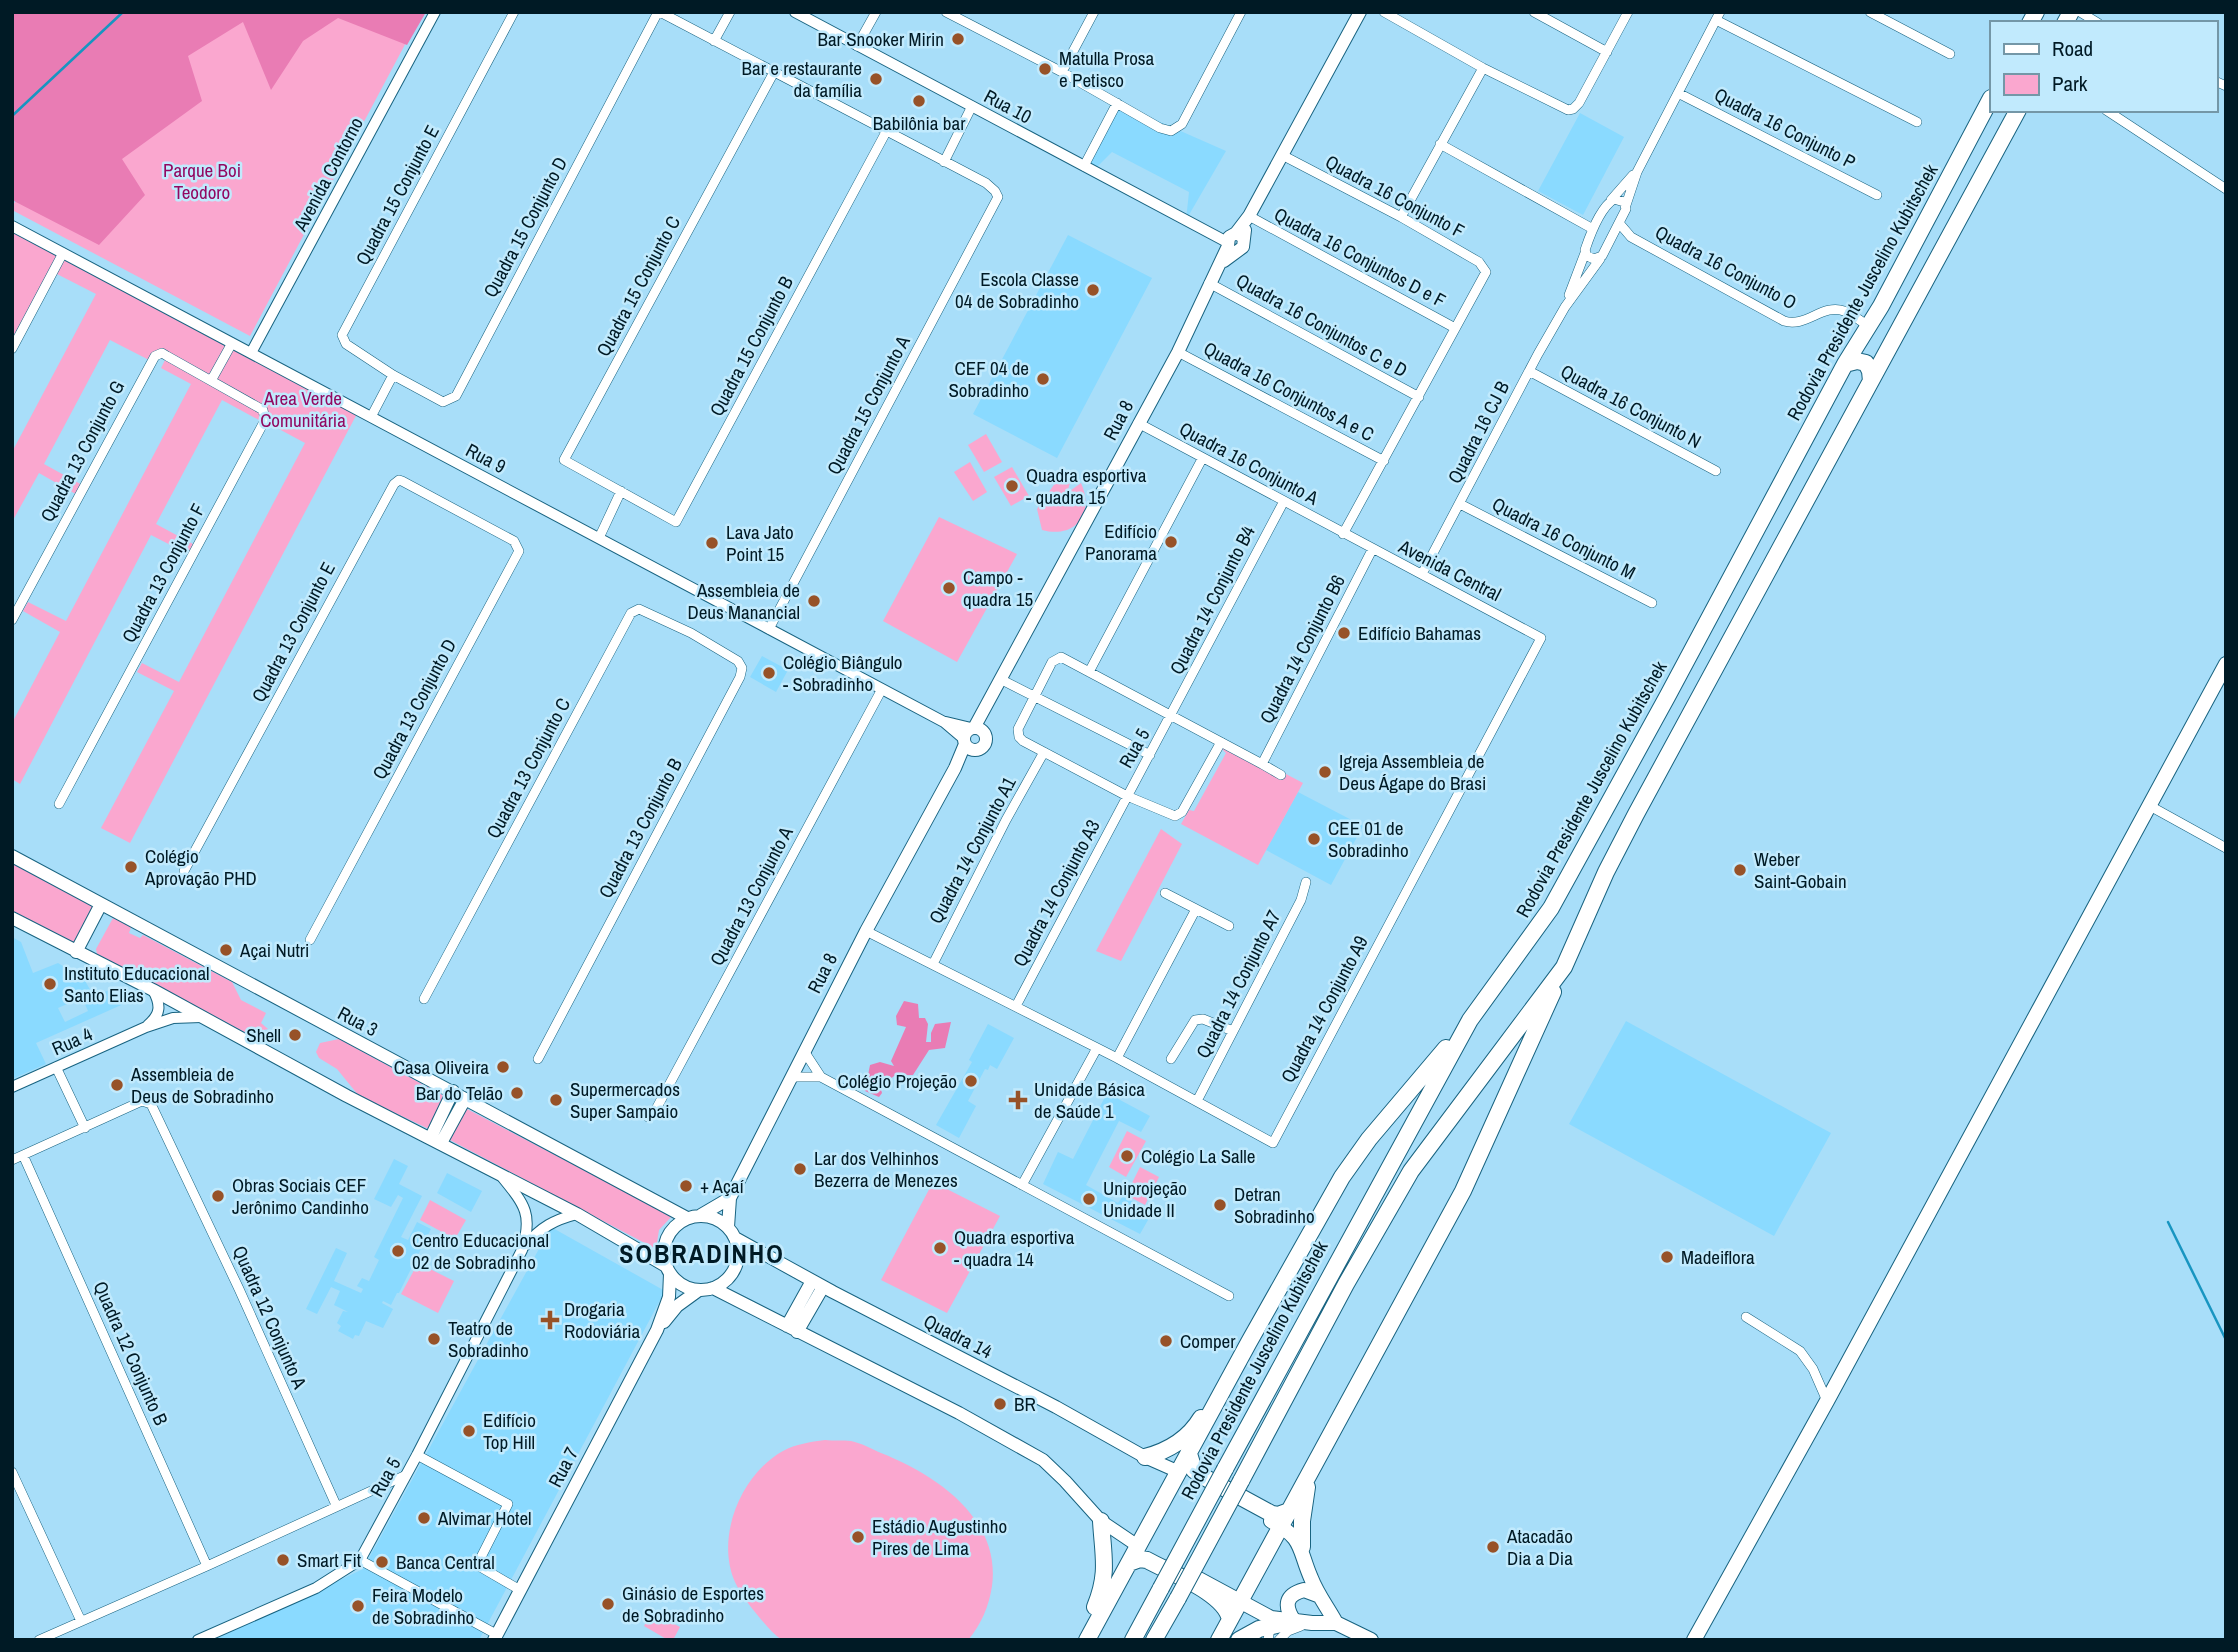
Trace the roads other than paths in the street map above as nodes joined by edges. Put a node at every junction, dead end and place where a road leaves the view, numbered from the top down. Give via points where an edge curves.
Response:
1 (435, 12) edge
2 (514, 12) edge
3 (659, 12) edge
4 (730, 12) edge
5 (795, 12) edge
6 (876, 12) edge
7 (947, 12) edge
8 (1094, 12) edge
9 (1241, 12) edge
10 (1360, 12) edge
11 (1384, 12) edge
12 (1534, 12) edge
13 (1628, 12) edge
14 (1870, 12) edge
15 (1718, 16) edge
16 (714, 41) junction
17 (857, 46) junction
18 (1607, 52) junction
19 (1950, 54) dead end
20 (1483, 68) junction
21 (774, 72) junction
22 (1062, 72) junction
23 (1678, 93) junction
24 (1990, 100) edge
25 (1117, 103) junction
26 (972, 106) junction
27 (2017, 112) edge
28 (2109, 112) edge
29 (1917, 122) dead end
30 (886, 132) junction
31 (1440, 144) junction
32 (1282, 155) junction
33 (944, 162) junction
34 (1084, 166) junction
35 (1637, 172) junction
36 (2226, 188) edge
37 (1877, 195) dead end
38 (1611, 200) junction
39 (1626, 205) junction
40 (1248, 218) junction
41 (1401, 218) junction
42 (1619, 223) junction
43 (12, 226) edge
44 (1589, 227) junction
45 (1611, 237) junction
46 (1631, 237) junction
47 (1234, 240) junction
48 (63, 253) junction
49 (1585, 253) junction
50 (1600, 259) junction
51 (1209, 283) junction
52 (1881, 306) junction
53 (1565, 307) junction
54 (1868, 326) junction
55 (1455, 328) junction
56 (1896, 334) junction
57 (232, 343) junction
58 (12, 349) edge
59 (1178, 352) junction
60 (251, 353) junction
61 (1845, 365) junction
62 (1529, 371) junction
63 (393, 375) junction
64 (212, 379) junction
65 (1871, 381) junction
66 (1419, 397) junction
67 (371, 417) junction
68 (1138, 423) junction
69 (1202, 459) junction
70 (1384, 461) junction
71 (1716, 471) dead end
72 (621, 491) junction
73 (1284, 501) junction
74 (1460, 505) junction
75 (467, 515) joint
76 (1343, 534) junction
77 (599, 538) junction
78 (1372, 550) junction
79 (1422, 574) junction
80 (1653, 603) dead end
81 (12, 620) edge
82 (769, 629) junction
83 (691, 634) joint
84 (1541, 638) joint
85 (2226, 664) edge
86 (1089, 672) junction
87 (1000, 679) junction
88 (882, 689) junction
89 (1035, 696) junction
90 (1172, 716) junction
91 (972, 737) junction
92 (1221, 743) junction
93 (1044, 752) junction
94 (1150, 755) junction
95 (1262, 764) junction
96 (1281, 775) dead end
97 (1127, 796) junction
98 (58, 804) dead end
99 (2150, 806) junction
100 (2226, 848) edge
101 (12, 856) edge
102 (184, 871) dead end
103 (1306, 881) dead end
104 (1165, 893) dead end
105 (102, 904) junction
106 (1196, 909) junction
107 (12, 918) edge
108 (1229, 926) dead end
109 (866, 931) junction
110 (310, 940) dead end
111 (76, 952) junction
112 (933, 964) junction
113 (1564, 967) junction
114 (153, 990) junction
115 (424, 999) dead end
116 (1017, 1006) junction
117 (201, 1017) junction
118 (1471, 1020) junction
119 (146, 1027) junction
120 (1233, 1031) junction
121 (1097, 1048) junction
122 (804, 1051) junction
123 (1117, 1058) junction
124 (538, 1059) dead end
125 (1171, 1059) dead end
126 (56, 1068) junction
127 (817, 1075) junction
128 (791, 1077) junction
129 (12, 1087) edge
130 (453, 1091) junction
131 (466, 1098) junction
132 (1197, 1101) junction
133 (648, 1117) dead end
134 (85, 1128) junction
135 (436, 1140) junction
136 (23, 1155) junction
137 (12, 1160) edge
138 (503, 1178) junction
139 (1023, 1185) junction
140 (730, 1198) junction
141 (577, 1214) junction
142 (701, 1215) junction
143 (687, 1218) junction
144 (732, 1233) junction
145 (522, 1250) junction
146 (668, 1270) junction
147 (818, 1284) junction
148 (713, 1288) junction
149 (699, 1290) junction
150 (1229, 1296) dead end
151 (1746, 1317) dead end
152 (792, 1329) junction
153 (657, 1330) junction
154 (1249, 1342) junction
155 (1826, 1401) junction
156 (1189, 1454) junction
157 (417, 1455) junction
158 (1145, 1457) junction
159 (1311, 1469) junction
160 (12, 1472) edge
161 (1179, 1472) junction
162 (406, 1475) junction
163 (336, 1505) junction
164 (1289, 1511) junction
165 (1101, 1521) junction
166 (1274, 1528) junction
167 (1138, 1546) junction
168 (1302, 1548) junction
169 (360, 1560) junction
170 (1129, 1563) junction
171 (207, 1566) junction
172 (520, 1590) junction
173 (1320, 1596) junction
174 (1240, 1601) junction
175 (1230, 1620) junction
176 (81, 1621) junction
177 (1294, 1622) junction
178 (1312, 1623) junction
179 (1336, 1623) junction
180 (1272, 1631) edge
181 (495, 1637) edge
182 (202, 1639) edge
183 (39, 1640) edge
184 (1085, 1640) edge
185 (1133, 1640) edge
186 (1154, 1640) edge
187 (1219, 1640) edge
188 (1239, 1640) edge
189 (1371, 1640) edge
190 (1694, 1640) edge

1 - 60 street, Avenida Contorno
2 - 63 street, Quadra 15 Conjunto E via 342,335 346,344
3 - 16 street
3 - 63 street, Quadra 15 Conjunto D via 456,396 438,401
4 - 16 street
5 - 17 street, Rua 10
6 - 17 street
7 - 22 street
8 - 22 street
9 - 25 street via 1177,128 1167,131
10 - 32 main road, Rua 8
11 - 20 street
12 - 18 street
13 - 18 street
14 - 19 street
15 - 23 street
15 - 29 street
16 - 21 street
17 - 26 street, Rua 10
18 - 20 street via 1577,107 1568,110
20 - 31 street
21 - 30 street
21 - 72 street, Quadra 15 Conjunto C via 564,460
22 - 25 street
23 - 35 street
23 - 37 street, Quadra 16 Conjunto P
24 - 52 highway, Rodovia Presidente Juscelino Kubitschek
25 - 34 street
26 - 33 street
26 - 34 street, Rua 10
27 - 56 highway, Rodovia Presidente Juscelino Kubitschek
28 - 36 street
30 - 33 street
30 - 72 street, Quadra 15 Conjunto B via 676,522
31 - 41 street
31 - 44 street
32 - 40 main road, Rua 8
32 - 41 street, Quadra 16 Conjunto F
33 - 82 street, Quadra 15 Conjunto A via 986,183 998,197
34 - 47 street, Rua 10 via 1205,230
35 - 38 street, Quadra 16 CJ B
35 - 39 street, Quadra 16 CJ B
38 - 39 street
38 - 44 street, Quadra 16 CJ B
39 - 42 street, Quadra 16 CJ B
40 - 47 main road, Rua 8
40 - 55 street, Quadra 16 Conjuntos D e F
41 - 55 street, Quadra 16 Conjunto F via 1482,264 1486,272
42 - 45 street, Quadra 16 CJ B
42 - 46 street, Quadra 16 Conjunto O
43 - 48 street, Rua 9
44 - 49 street, Quadra 16 CJ B
45 - 46 street, Quadra 16 Conjunto O
45 - 50 street, Quadra 16 CJ B
46 - 54 street, Quadra 16 Conjunto O via 1784,321 1797,323 1840,310
47 - 51 main road, Rua 8
48 - 57 street, Rua 9
48 - 58 street
49 - 50 street
49 - 53 street, Quadra 16 CJ B
50 - 53 street, Quadra 16 CJ B
51 - 59 main road, Rua 8
51 - 66 street, Quadra 16 Conjuntos C e D
52 - 54 highway, Rodovia Presidente Juscelino Kubitschek
52 - 56 highway via 1873,330 1875,339
53 - 62 street, Quadra 16 CJ B
54 - 61 highway, Rodovia Presidente Juscelino Kubitschek
55 - 66 street
56 - 65 highway, Rodovia Presidente Juscelino Kubitschek
57 - 60 street, Rua 9
57 - 64 street
59 - 68 main road, Rua 8
59 - 70 street, Quadra 16 Conjuntos A e C
60 - 67 street, Rua 9
61 - 65 highway via 1857,360 1866,363
61 - 118 highway, Rodovia Presidente Juscelino Kubitschek via 1551,908
62 - 71 street, Quadra 16 Conjunto N
62 - 74 street, Quadra 16 CJ B
63 - 67 street
64 - 81 street, Quadra 13 Conjunto G via 162,353 152,359
64 - 98 street, Quadra 13 Conjunto F via 257,405 265,420
65 - 113 highway, Rodovia Presidente Juscelino Kubitschek via 1606,872
66 - 70 street
67 - 77 street, Rua 9
68 - 69 street, Quadra 16 Conjunto A
68 - 87 main road, Rua 8
69 - 73 street, Quadra 16 Conjunto A
69 - 86 street
70 - 76 street
72 - 77 street
73 - 76 street, Quadra 16 Conjunto A
73 - 90 street, Quadra 14 Conjunto B4
74 - 79 street, Quadra 16 CJ B
74 - 80 street, Quadra 16 Conjunto M
75 - 102 street, Quadra 13 Conjunto E via 402,481 394,484
75 - 110 street, Quadra 13 Conjunto D via 514,541 519,551
76 - 78 street, Avenida Central
77 - 82 street, Rua 9
78 - 79 street, Avenida Central
78 - 95 street, Quadra 14 Conjunto B6
79 - 84 street, Avenida Central
82 - 88 street, Rua 9
83 - 115 street, Quadra 13 Conjunto C via 639,609 631,613
83 - 124 street, Quadra 13 Conjunto B via 738,662 740,677
84 - 132 street, Quadra 14 Conjunto A9 via 1273,1143
85 - 99 main road
86 - 89 street via 1058,657
86 - 90 street
87 - 89 street
87 - 91 main road, Rua 8
88 - 91 street, Rua 9
88 - 133 street, Quadra 13 Conjunto A via 656,1111
89 - 93 street via 1018,733 1023,741
89 - 94 street
90 - 92 street
90 - 94 street, Rua 5
91 - 109 main road, Rua 8
92 - 95 street
92 - 97 street via 1178,815
93 - 97 street
93 - 112 street, Quadra 14 Conjunto A1
94 - 97 street, Rua 5
95 - 96 street
97 - 116 street, Quadra 14 Conjunto A3
99 - 100 street
99 - 155 main road
101 - 105 main road, Rua 3
103 - 120 street, Quadra 14 Conjunto A7 via 1301,900
104 - 106 street
105 - 111 main road
105 - 130 main road, Rua 3
106 - 108 street
106 - 123 street
107 - 111 main road
109 - 112 street
109 - 122 main road, Rua 8
111 - 114 main road
112 - 116 street
113 - 159 highway via 1462,1191
113 - 186 highway, Rodovia Presidente Juscelino Kubitschek, bridge via 1411,1171
114 - 117 main road
114 - 119 street via 159,1013
116 - 121 street
117 - 119 street, Rua 4 via 173,1018
117 - 135 main road
118 - 154 highway via 1342,1177
118 - 185 highway, Rodovia Presidente Juscelino Kubitschek, bridge
119 - 126 street, Rua 4
120 - 125 street via 1195,1020
120 - 132 street, Quadra 14 Conjunto A7
121 - 123 street
121 - 139 street
122 - 127 street
122 - 128 main road, Rua 8
123 - 132 street
126 - 129 street, Rua 4
126 - 134 street
127 - 128 street
127 - 139 street
128 - 140 main road, Rua 8
130 - 131 main road, Rua 3
130 - 135 main road
131 - 135 main road
131 - 143 main road, Rua 3
134 - 136 street
134 - 163 street, Quadra 12 Conjunto A via 142,1101 153,1107
135 - 138 main road
136 - 137 street
136 - 171 street, Quadra 12 Conjunto B
138 - 141 main road
138 - 145 street via 526,1211
139 - 150 street
140 - 142 main road
140 - 144 main road, Rua 8
141 - 145 street via 555,1219
141 - 146 main road
142 - 143 main road
142 - 144 main road
143 - 146 main road via 666,1238
144 - 147 main road, Quadra 14
144 - 148 main road via 737,1262 724,1282
145 - 157 street, Rua 5
146 - 149 main road via 678,1283
146 - 153 main road, Rua 7 via 669,1297
147 - 152 main road
147 - 158 main road, Quadra 14
148 - 149 main road
148 - 152 main road
149 - 153 main road via 677,1306
151 - 155 street via 1800,1351
152 - 165 main road via 1043,1461
153 - 172 main road, Rua 7
154 - 156 highway
154 - 158 highway via 1199,1422 1179,1443
155 - 190 main road
156 - 161 highway
156 - 164 highway via 1197,1473 1272,1514
157 - 162 street, Rua 5
157 - 172 street via 508,1504 477,1565
158 - 161 main road, Quadra 14
159 - 164 highway
159 - 168 highway via 1301,1521
160 - 176 street
161 - 166 main road
161 - 167 highway
162 - 163 street
162 - 169 street, Rua 5
163 - 171 street
164 - 166 highway
165 - 167 main road
165 - 184 highway via 1103,1588
166 - 168 main road via 1295,1537
166 - 174 highway
167 - 170 highway
167 - 174 main road
168 - 173 main road
169 - 181 street
169 - 182 street, Rua 5 via 316,1588
170 - 175 highway via 1147,1560 1202,1590 1225,1606
170 - 184 highway
171 - 176 street
172 - 181 main road, Rua 7
173 - 177 main road via 1304,1590 1291,1595 1287,1609
173 - 179 main road
174 - 175 highway
174 - 180 main road
175 - 187 highway
176 - 183 street
177 - 178 main road
177 - 180 highway
178 - 179 main road
178 - 180 street
179 - 189 main road
180 - 188 highway

